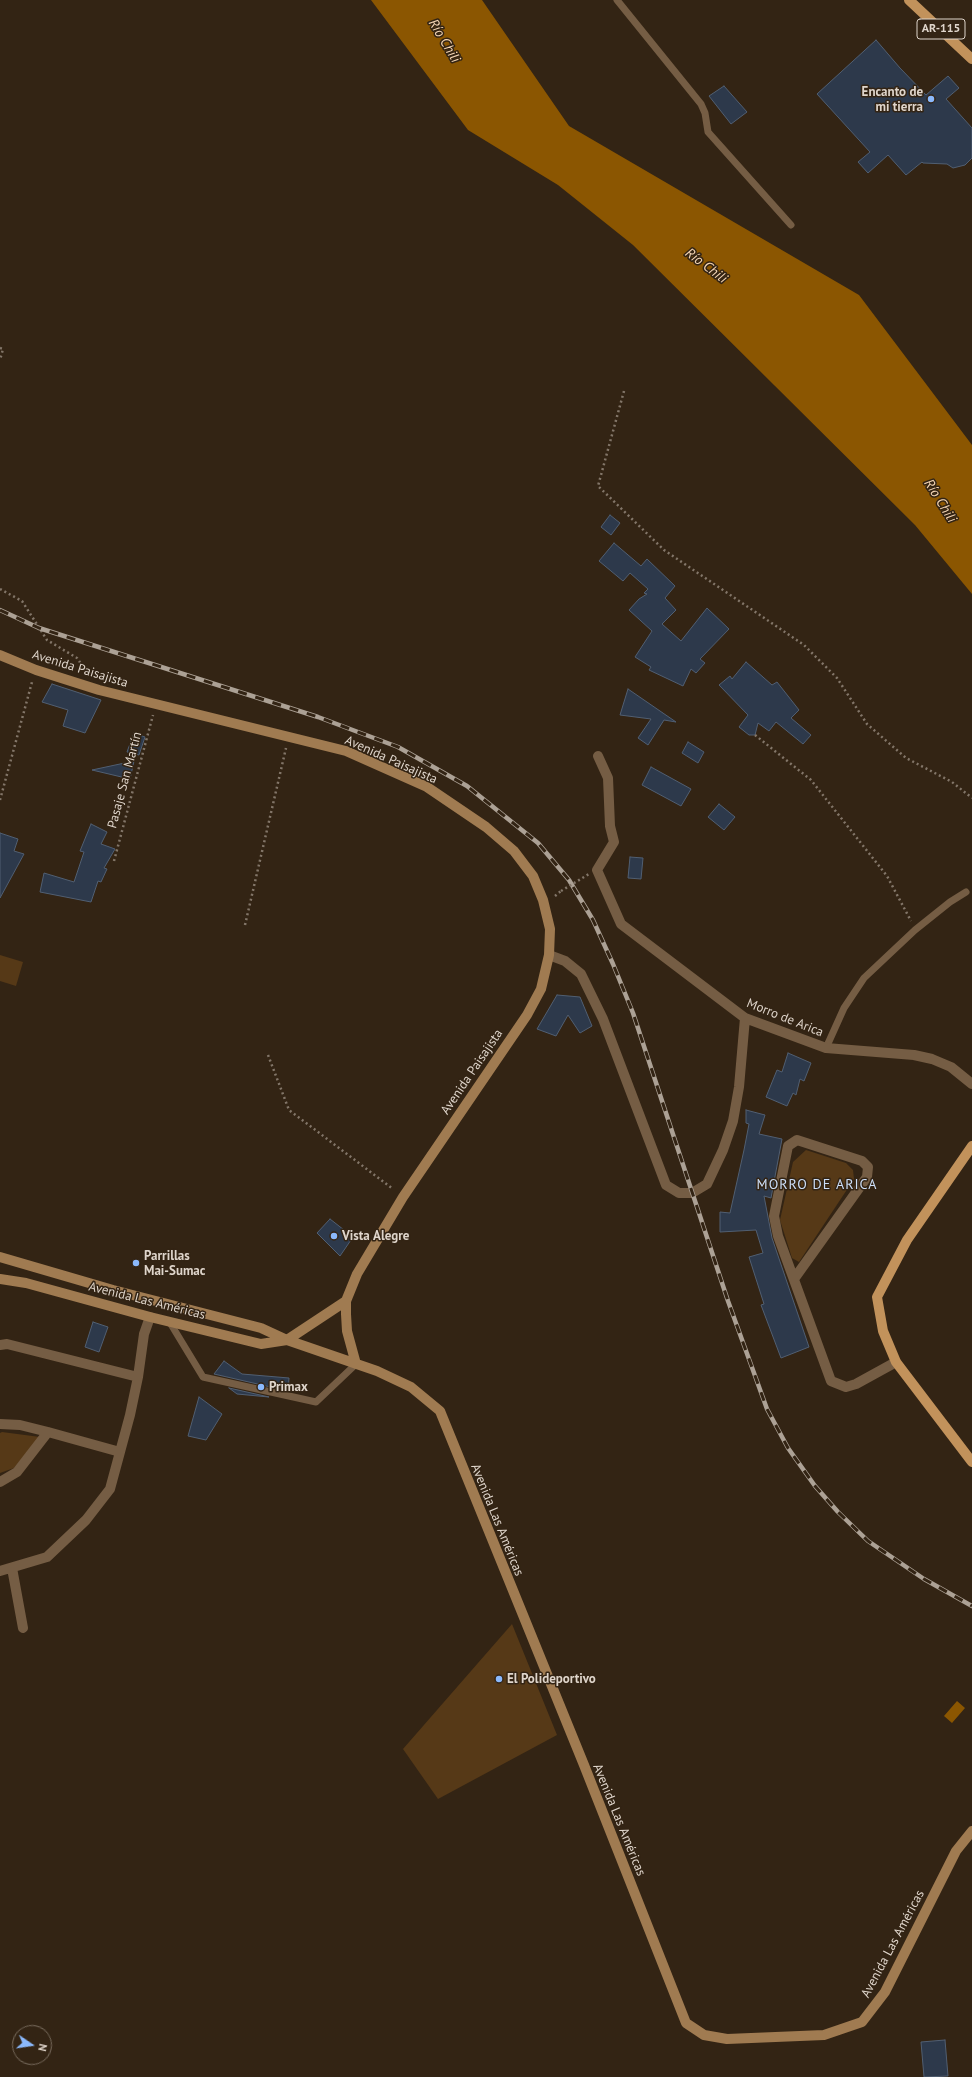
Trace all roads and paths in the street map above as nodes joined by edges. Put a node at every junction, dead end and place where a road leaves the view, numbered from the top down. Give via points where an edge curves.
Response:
1 (617, 0) edge
2 (909, 0) edge
3 (972, 59) edge
4 (791, 225) dead end
5 (0, 348) edge
6 (0, 360) edge
7 (624, 391) dead end
8 (0, 589) edge
9 (0, 655) edge
10 (36, 670) junction
11 (99, 690) junction
12 (155, 705) junction
13 (755, 735) dead end
14 (288, 738) junction
15 (598, 756) dead end
16 (972, 798) edge
17 (0, 800) edge
18 (114, 861) dead end
19 (593, 872) junction
20 (561, 891) dead end
21 (966, 892) dead end
22 (245, 925) dead end
23 (915, 930) junction
24 (549, 955) junction
25 (745, 1018) junction
26 (826, 1048) junction
27 (268, 1055) dead end
28 (972, 1084) edge
29 (972, 1146) edge
30 (403, 1197) junction
31 (0, 1257) edge
32 (0, 1279) edge
33 (794, 1279) junction
34 (346, 1301) junction
35 (150, 1317) junction
36 (168, 1321) junction
37 (287, 1340) junction
38 (0, 1345) edge
39 (896, 1362) junction
40 (356, 1364) junction
41 (138, 1377) junction
42 (0, 1424) edge
43 (48, 1432) junction
44 (120, 1452) junction
45 (972, 1462) edge
46 (0, 1482) edge
47 (12, 1568) junction
48 (0, 1571) edge
49 (23, 1628) dead end
50 (972, 1832) edge

1 - 4 lane via 701,104 708,132
2 - 3 main road, AR-115
5 - 6 path via 3,350
7 - 16 path via 598,486 664,550 804,645 837,678 867,724 906,758 952,782
8 - 11 path via 22,601 47,640 77,658
9 - 10 main road, Avenida Paisajista
10 - 11 main road, Avenida Paisajista
10 - 17 path
11 - 12 main road, Avenida Paisajista
12 - 14 main road, Avenida Paisajista
12 - 18 path, Pasaje San Martín
13 - 23 path via 811,780 887,876
14 - 22 path
14 - 24 main road, Avenida Paisajista via 353,754 427,788 486,826 514,852 533,876 543,900 550,929
15 - 19 street via 608,778 610,826 614,842
19 - 20 path, bridge
19 - 25 street, Morro de Arica via 621,924
21 - 23 lane
23 - 26 lane via 864,978 844,1008
24 - 25 street via 565,961 581,974 603,1019 666,1185 679,1193 692,1193 707,1184 723,1150 733,1120 739,1087
24 - 30 main road, Avenida Paisajista via 541,989 527,1015
25 - 26 street, Morro de Arica
26 - 28 street, Morro de Arica via 914,1055 951,1067
27 - 30 path via 289,1110
29 - 39 main road via 907,1240 877,1297 883,1331
30 - 34 main road, Avenida Paisajista via 357,1274
31 - 37 main road, Avenida Las Américas via 113,1290 261,1328
32 - 35 main road, Avenida Las Américas via 26,1283
33 - 33 street via 866,1177 868,1167 862,1161 797,1140 788,1146 774,1216 778,1236
33 - 39 street via 831,1381 846,1387
34 - 37 main road
34 - 40 main road, Avenida Paisajista via 347,1331
35 - 36 main road, Avenida Las Américas
35 - 41 street via 144,1334
36 - 37 main road, Avenida Las Américas via 260,1344
36 - 40 lane via 203,1377 316,1402
37 - 40 main road, Avenida Las Américas
38 - 41 street via 7,1344
39 - 45 main road
40 - 50 main road, Avenida Las Américas via 411,1387 440,1411 686,2023 704,2035 727,2039 824,2035 862,2022 885,1992 956,1851
41 - 44 street
42 - 43 street via 20,1425
43 - 44 street
43 - 46 street via 17,1472
44 - 47 street via 110,1489 86,1520 47,1558
47 - 48 street
47 - 49 street

